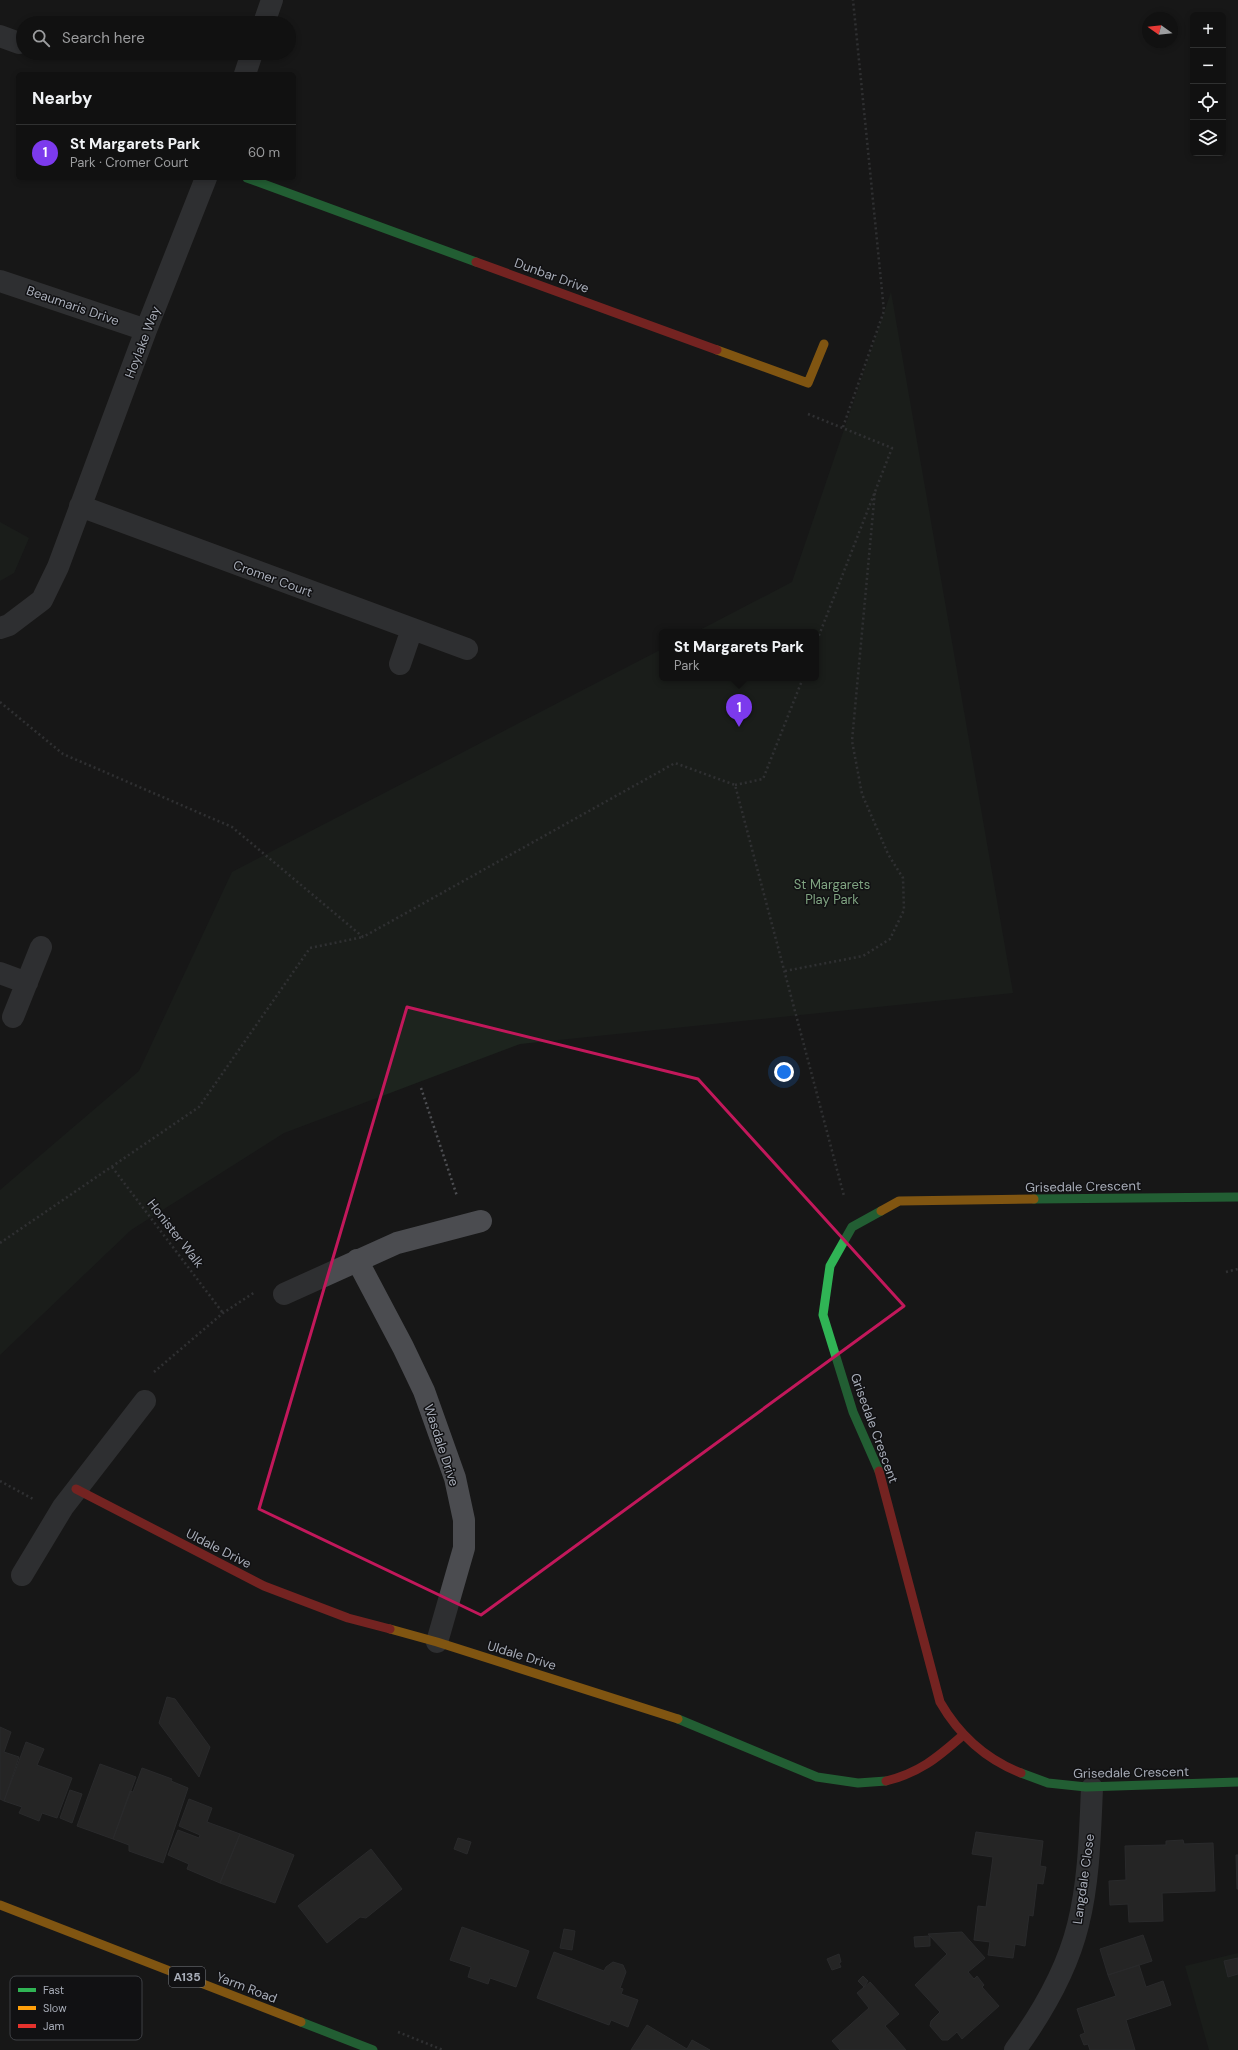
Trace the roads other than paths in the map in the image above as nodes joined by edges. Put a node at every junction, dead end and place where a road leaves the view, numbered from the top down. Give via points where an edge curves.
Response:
1 (272, 0) edge
2 (266, 16) edge
3 (250, 60) edge
4 (246, 72) edge
5 (205, 180) edge
6 (252, 180) edge
7 (0, 281) edge
8 (146, 330) junction
9 (824, 344) dead end
10 (80, 506) junction
11 (0, 628) edge
12 (412, 629) junction
13 (466, 649) dead end
14 (400, 664) dead end
15 (41, 947) dead end
16 (0, 973) edge
17 (27, 983) junction
18 (13, 1017) dead end
19 (1238, 1197) edge
20 (481, 1221) dead end
21 (356, 1260) junction
22 (284, 1294) dead end
23 (145, 1401) dead end
24 (76, 1489) junction
25 (22, 1575) dead end
26 (437, 1642) junction
27 (962, 1736) junction
28 (1238, 1782) edge
29 (1092, 1788) junction
30 (0, 1905) edge
31 (373, 2050) edge
32 (1015, 2050) edge

1 - 2 street
3 - 4 street
5 - 8 street, Hoylake Way
6 - 9 street, Dunbar Drive via 808,383
7 - 8 street, Beaumaris Drive
8 - 10 street, Hoylake Way
10 - 11 street, Hoylake Way via 58,567 42,600 9,625
10 - 12 street, Cromer Court
12 - 13 street, Cromer Court
12 - 14 street
15 - 17 street
16 - 17 street
17 - 18 street
19 - 27 street, Grisedale Crescent via 899,1201 852,1227 830,1266 823,1315 853,1412 881,1476 940,1702
20 - 21 street via 397,1243
21 - 22 street
21 - 26 street, Wasdale Drive via 404,1347 424,1391 457,1485 464,1520 464,1548
23 - 24 street
24 - 25 street via 48,1529
24 - 26 street, Uldale Drive via 264,1586 348,1618
26 - 27 street, Uldale Drive via 666,1714 817,1777 835,1782 880,1783 895,1779 924,1766
27 - 29 street, Grisedale Crescent via 984,1754 1010,1768 1066,1786
28 - 29 street, Grisedale Crescent
29 - 32 street, Langdale Close via 1088,1862 1078,1926 1056,1984 1033,2026
30 - 31 street, Yarm Road / A135

